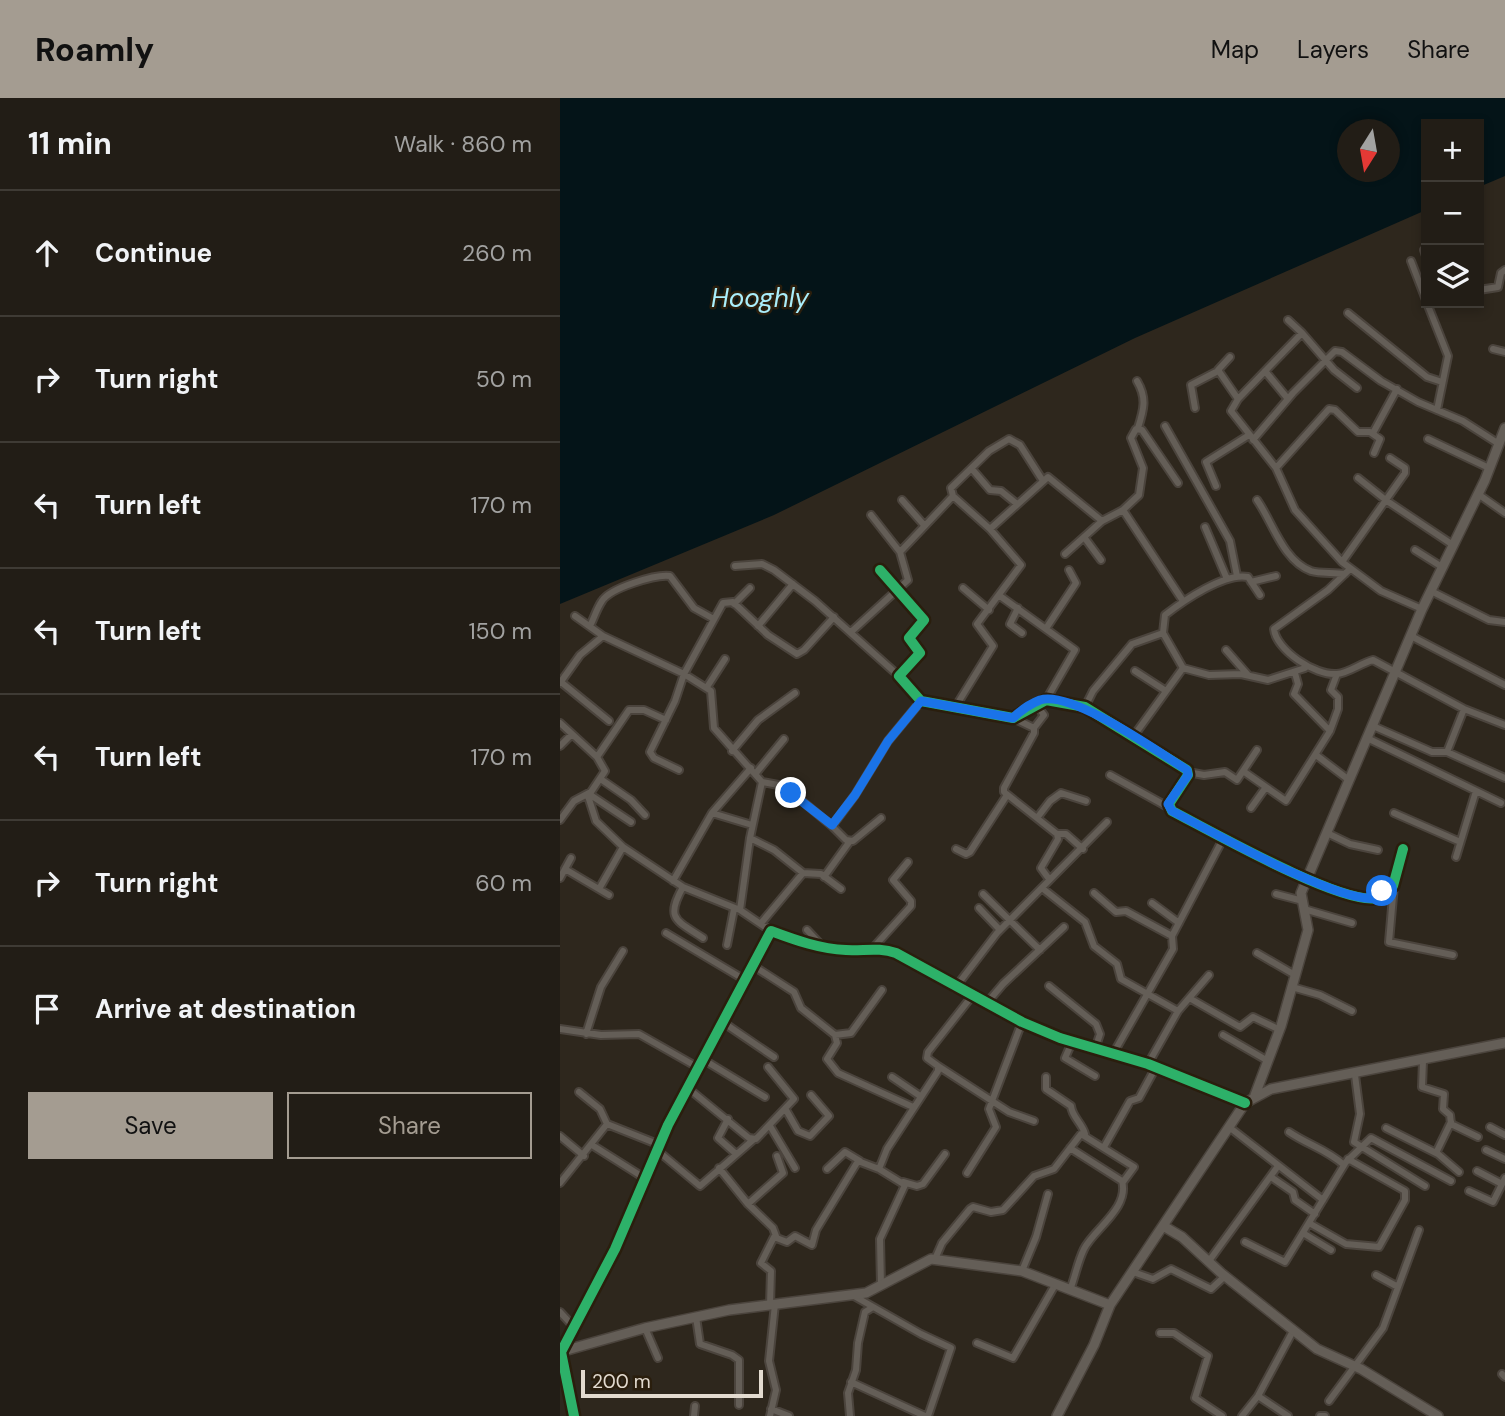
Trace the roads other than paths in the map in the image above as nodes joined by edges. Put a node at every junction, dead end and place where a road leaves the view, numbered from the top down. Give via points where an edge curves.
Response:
1 (1411, 261) dead end
2 (1505, 270) edge
3 (1421, 286) edge
4 (1484, 289) edge
5 (1430, 308) edge
6 (1348, 313) dead end
7 (1288, 320) dead end
8 (1302, 333) junction
9 (1493, 349) dead end
10 (1505, 352) edge
11 (1230, 358) dead end
12 (1325, 359) junction
13 (1218, 371) junction
14 (1265, 371) junction
15 (1137, 381) dead end
16 (1442, 382) junction
17 (1357, 388) dead end
18 (1397, 389) junction
19 (1238, 399) junction
20 (1288, 399) junction
21 (1195, 408) dead end
22 (1437, 410) junction
23 (1166, 426) dead end
24 (1138, 428) junction
25 (1505, 428) edge
26 (1373, 433) junction
27 (1251, 437) junction
28 (1428, 439) dead end
29 (1499, 444) junction
30 (1374, 453) dead end
31 (1390, 458) dead end
32 (1276, 468) junction
33 (1489, 468) junction
34 (972, 469) junction
35 (1358, 478) dead end
36 (1044, 481) junction
37 (1178, 483) dead end
38 (1216, 486) dead end
39 (1478, 494) junction
40 (953, 496) junction
41 (902, 500) dead end
42 (1257, 500) dead end
43 (1387, 501) junction
44 (1017, 504) junction
45 (1123, 510) junction
46 (1505, 513) edge
47 (871, 515) dead end
48 (1102, 521) junction
49 (924, 525) junction
50 (1205, 527) dead end
51 (990, 529) junction
52 (1084, 537) junction
53 (1454, 544) junction
54 (1415, 550) dead end
55 (900, 552) junction
56 (1065, 554) dead end
57 (1101, 560) dead end
58 (1342, 562) junction
59 (735, 566) dead end
60 (1442, 568) junction
61 (880, 570) dead end
62 (1069, 570) dead end
63 (1347, 571) junction
64 (1237, 576) junction
65 (1276, 576) dead end
66 (1227, 579) junction
67 (1251, 582) junction
68 (793, 584) junction
69 (750, 588) dead end
70 (963, 588) dead end
71 (897, 592) junction
72 (1431, 592) junction
73 (1260, 595) dead end
74 (1000, 596) junction
75 (1183, 601) junction
76 (734, 604) junction
77 (1018, 608) junction
78 (1422, 609) junction
79 (989, 610) junction
80 (575, 616) dead end
81 (834, 617) junction
82 (712, 618) junction
83 (1505, 622) edge
84 (590, 626) junction
85 (758, 626) junction
86 (1047, 627) junction
87 (851, 632) junction
88 (1022, 633) dead end
89 (1163, 634) junction
90 (603, 636) junction
91 (1411, 636) junction
92 (1226, 650) dead end
93 (725, 659) dead end
94 (1183, 668) junction
95 (1305, 668) junction
96 (1135, 671) dead end
97 (1295, 673) junction
98 (1395, 673) junction
99 (684, 674) junction
100 (1337, 674) junction
101 (899, 676) junction
102 (1249, 676) junction
103 (560, 683) edge
104 (1505, 685) edge
105 (707, 687) junction
106 (1166, 691) junction
107 (795, 693) dead end
108 (1046, 700) junction
109 (921, 701) junction
110 (1035, 703) junction
111 (956, 706) junction
112 (1085, 707) junction
113 (1465, 709) junction
114 (1013, 718) junction
115 (666, 720) junction
116 (608, 721) dead end
117 (560, 723) edge
118 (1505, 725) edge
119 (1373, 726) junction
120 (1034, 728) junction
121 (1330, 731) junction
122 (572, 734) junction
123 (1133, 737) junction
124 (1367, 738) junction
125 (784, 739) dead end
126 (560, 746) edge
127 (1257, 750) dead end
128 (732, 751) junction
129 (1447, 752) junction
130 (1316, 755) junction
131 (597, 757) junction
132 (679, 770) dead end
133 (753, 771) junction
134 (1243, 771) junction
135 (1188, 772) junction
136 (1110, 775) dead end
137 (1505, 778) edge
138 (602, 780) junction
139 (1349, 780) junction
140 (762, 782) junction
141 (1266, 787) junction
142 (1476, 791) junction
143 (589, 795) junction
144 (1007, 795) junction
145 (1086, 801) dead end
146 (1501, 803) dead end
147 (1168, 807) junction
148 (1251, 808) dead end
149 (712, 813) junction
150 (1394, 813) dead end
151 (645, 815) dead end
152 (881, 818) dead end
153 (1037, 818) junction
154 (560, 820) edge
155 (631, 822) dead end
156 (1107, 822) dead end
157 (752, 825) junction
158 (832, 825) junction
159 (1327, 833) junction
160 (1057, 834) junction
161 (1224, 837) junction
162 (750, 838) junction
163 (850, 841) junction
164 (1458, 841) junction
165 (623, 847) junction
166 (956, 849) dead end
167 (1083, 849) junction
168 (1403, 849) dead end
169 (1378, 850) dead end
170 (1456, 857) dead end
171 (572, 858) dead end
172 (908, 862) dead end
173 (565, 869) junction
174 (803, 873) junction
175 (824, 877) junction
176 (560, 878) edge
177 (1049, 879) junction
178 (1307, 880) junction
179 (673, 881) junction
180 (1394, 885) junction
181 (682, 887) junction
182 (1042, 888) junction
183 (599, 889) junction
184 (841, 889) dead end
185 (1094, 893) dead end
186 (982, 894) dead end
187 (1276, 894) dead end
188 (610, 895) dead end
189 (1152, 902) dead end
190 (1303, 905) junction
191 (979, 908) dead end
192 (737, 909) junction
193 (1010, 921) junction
194 (762, 922) junction
195 (1179, 923) junction
196 (1352, 923) dead end
197 (1064, 928) dead end
198 (771, 930) junction
199 (807, 930) dead end
200 (1000, 930) junction
201 (666, 933) dead end
202 (1172, 936) junction
203 (703, 938) dead end
204 (727, 945) dead end
205 (822, 946) junction
206 (872, 950) junction
207 (1040, 950) junction
208 (623, 951) dead end
209 (1257, 953) dead end
210 (1453, 955) dead end
211 (752, 965) junction
212 (1209, 975) dead end
213 (1296, 975) junction
214 (745, 979) junction
215 (1049, 986) dead end
216 (1292, 987) junction
217 (955, 988) junction
218 (882, 990) dead end
219 (1149, 993) junction
220 (972, 996) junction
221 (1191, 999) junction
222 (986, 1003) junction
223 (1178, 1011) junction
224 (1352, 1011) dead end
225 (1022, 1022) junction
226 (724, 1023) junction
227 (560, 1028) edge
228 (1280, 1030) junction
229 (586, 1034) junction
230 (835, 1035) junction
231 (1223, 1035) dead end
232 (1072, 1042) junction
233 (1505, 1044) edge
234 (1095, 1049) junction
235 (1113, 1054) junction
236 (774, 1057) dead end
237 (1268, 1061) junction
238 (1423, 1061) junction
239 (702, 1064) junction
240 (938, 1066) junction
241 (1152, 1066) junction
242 (768, 1067) dead end
243 (1355, 1075) junction
244 (1095, 1076) dead end
245 (892, 1077) dead end
246 (1046, 1077) dead end
247 (689, 1089) junction
248 (579, 1092) dead end
249 (811, 1095) dead end
250 (1255, 1095) junction
251 (920, 1096) junction
252 (765, 1097) dead end
253 (993, 1101) junction
254 (1245, 1103) junction
255 (913, 1107) junction
256 (786, 1110) junction
257 (728, 1119) junction
258 (1034, 1121) dead end
259 (1451, 1122) junction
260 (607, 1124) junction
261 (770, 1126) junction
262 (1229, 1127) junction
263 (1490, 1127) dead end
264 (1386, 1128) dead end
265 (1289, 1132) dead end
266 (1085, 1134) junction
267 (1505, 1135) edge
268 (560, 1136) edge
269 (1478, 1138) dead end
270 (753, 1140) junction
271 (592, 1145) junction
272 (1104, 1147) junction
273 (1358, 1147) junction
274 (659, 1148) junction
275 (1070, 1148) junction
276 (1486, 1150) dead end
277 (735, 1153) junction
278 (1436, 1153) junction
279 (945, 1154) dead end
280 (584, 1156) junction
281 (777, 1156) dead end
282 (1505, 1159) edge
283 (860, 1161) junction
284 (1346, 1162) junction
285 (1278, 1166) junction
286 (719, 1168) junction
287 (795, 1168) dead end
288 (827, 1169) dead end
289 (879, 1169) junction
290 (1476, 1171) dead end
291 (1459, 1172) dead end
292 (967, 1173) dead end
293 (1271, 1177) junction
294 (646, 1179) junction
295 (1451, 1181) dead end
296 (903, 1182) junction
297 (1123, 1182) junction
298 (560, 1183) edge
299 (1503, 1184) edge
300 (1425, 1186) dead end
301 (1469, 1191) dead end
302 (1048, 1194) dead end
303 (1323, 1200) junction
304 (748, 1204) junction
305 (1315, 1214) junction
306 (1309, 1223) junction
307 (1165, 1227) junction
308 (1419, 1230) dead end
309 (1303, 1233) junction
310 (776, 1236) junction
311 (1245, 1242) dead end
312 (1331, 1250) dead end
313 (935, 1259) junction
314 (1209, 1261) junction
315 (1022, 1271) junction
316 (1133, 1272) junction
317 (1225, 1276) junction
318 (1376, 1276) dead end
319 (881, 1285) junction
320 (1055, 1285) junction
321 (1398, 1287) junction
322 (1070, 1290) junction
323 (854, 1296) junction
324 (772, 1305) junction
325 (1110, 1305) junction
326 (873, 1307) junction
327 (560, 1312) edge
328 (696, 1317) junction
329 (573, 1326) junction
330 (645, 1328) junction
331 (1293, 1331) junction
332 (1160, 1333) dead end
333 (976, 1343) dead end
334 (560, 1352) edge
335 (657, 1358) dead end
336 (1354, 1366) junction
337 (851, 1382) junction
338 (1258, 1396) junction
339 (1329, 1401) dead end
340 (739, 1405) dead end
341 (695, 1406) dead end
342 (771, 1412) edge
343 (574, 1416) edge
344 (694, 1416) edge
345 (789, 1416) edge
346 (850, 1416) edge
347 (926, 1416) edge
348 (1058, 1416) edge
349 (1222, 1416) edge
350 (1242, 1416) edge
351 (1288, 1416) edge
352 (1438, 1416) edge

1 - 3 street
2 - 4 street via 1500,286
5 - 16 street via 1448,356
6 - 16 street via 1427,377
7 - 8 street
8 - 12 street
8 - 14 street
9 - 10 street
11 - 13 street
12 - 17 street
12 - 18 street via 1335,351 1342,352
12 - 20 street
13 - 19 street
13 - 21 street via 1191,385
14 - 19 street
14 - 20 street
15 - 24 street via 1145,405
16 - 22 street
18 - 22 street
18 - 26 street
19 - 27 street via 1231,411
20 - 27 street
22 - 29 street
23 - 64 street via 1230,541
24 - 37 street
24 - 45 street via 1131,438 1143,468 1142,488
25 - 29 street
26 - 30 street via 1380,441
26 - 32 street via 1358,432 1329,409
27 - 32 street
27 - 38 street via 1206,462
28 - 33 street
29 - 33 street
31 - 43 street via 1405,470
32 - 58 street via 1296,510
33 - 39 street
34 - 36 street via 1009,439 1020,445
34 - 40 street via 951,488
34 - 44 street via 990,490 1001,491
35 - 43 street
36 - 44 street
36 - 48 street via 1050,478
39 - 46 street
39 - 53 street
40 - 49 street
40 - 51 street
41 - 49 street
42 - 63 street via 1276,535 1304,567 1314,572
43 - 53 street
43 - 58 street
44 - 51 street
45 - 48 street
45 - 75 street
47 - 55 street
48 - 52 street
49 - 55 street
50 - 66 street
51 - 74 street via 1021,565
52 - 56 street
52 - 57 street
53 - 60 street
54 - 60 street
55 - 71 street via 908,580
58 - 63 street
59 - 68 street via 768,566
60 - 72 street
61 - 71 street
62 - 86 street via 1076,583
63 - 78 street
63 - 95 street via 1274,629
64 - 66 street
64 - 67 street
65 - 67 street
66 - 75 street
67 - 73 street
68 - 81 street
68 - 85 street
69 - 76 street
70 - 79 street
71 - 87 street
71 - 101 street via 924,620 909,638 919,654
72 - 78 street
72 - 83 street via 1489,620
74 - 77 street
74 - 79 street
75 - 89 street via 1165,615
76 - 82 street via 725,601
76 - 85 street
77 - 86 street
77 - 88 street via 1010,624
78 - 91 street
79 - 111 street via 976,627 993,646
80 - 84 street
81 - 85 street via 799,654
81 - 87 street
82 - 84 street via 694,608 670,576 662,575 606,597
82 - 99 street
84 - 90 street
86 - 108 street via 1075,650
87 - 101 street
89 - 94 street
89 - 112 street via 1132,643
90 - 99 street
90 - 103 street
91 - 98 street
91 - 104 street
92 - 102 street
93 - 105 street
94 - 102 street via 1209,675
94 - 106 street
95 - 97 street
95 - 100 street
96 - 106 street
97 - 102 street via 1268,680
97 - 121 street via 1298,684 1294,694
98 - 100 street via 1370,660
98 - 113 street
98 - 119 street
99 - 105 street
99 - 115 street
100 - 121 street via 1331,690 1338,697 1338,709
101 - 109 street
103 - 116 street
105 - 128 street via 714,728
106 - 123 street
107 - 128 street via 758,720
108 - 110 street
108 - 112 street
109 - 111 street
109 - 158 street
110 - 114 street
110 - 120 street via 1044,715
111 - 114 street
112 - 123 street
113 - 118 street
113 - 129 street
114 - 120 street
115 - 131 street via 643,710 629,710
115 - 132 street via 651,755
117 - 122 street
119 - 124 street
119 - 129 street via 1432,752
120 - 144 street via 1032,741 1003,788
121 - 130 street
122 - 126 street
122 - 131 street
123 - 135 street
124 - 139 street
124 - 142 street
125 - 133 street
127 - 134 street
128 - 133 street
129 - 137 street
130 - 139 street
130 - 141 street via 1286,801
131 - 138 street via 605,771
133 - 140 street
133 - 149 street
134 - 135 street via 1234,780 1225,772
134 - 141 street
135 - 147 street
136 - 147 street
138 - 143 street
138 - 151 street
139 - 159 street
140 - 157 street
140 - 158 street via 785,786
141 - 148 street
142 - 146 street
142 - 164 street
143 - 154 street via 574,802
143 - 155 street
143 - 165 street via 596,821
144 - 153 street
144 - 166 street via 970,852
145 - 153 street via 1061,793
147 - 161 street
149 - 157 street
149 - 179 street
150 - 164 street
152 - 163 street via 857,841
153 - 160 street
156 - 167 street
157 - 162 street
158 - 163 street
159 - 169 street
159 - 178 street
160 - 167 street via 1066,834
160 - 177 street via 1041,868
161 - 178 street
161 - 195 street
162 - 174 street
162 - 192 street
163 - 175 street
164 - 170 street
165 - 179 street
165 - 183 street
167 - 177 street
168 - 180 street
171 - 173 street
172 - 206 street via 893,880 911,906
173 - 176 street
173 - 183 street
174 - 175 street
174 - 194 street
175 - 184 street
177 - 182 street
178 - 180 street via 1372,899
178 - 190 street via 1301,893
179 - 181 street
180 - 210 street via 1389,942
181 - 192 street
181 - 203 street via 673,915
182 - 193 street
182 - 219 street via 1085,922 1094,946 1117,964 1121,979
183 - 188 street
185 - 202 street via 1116,912 1126,911
186 - 193 street
187 - 190 street
189 - 195 street
190 - 196 street
190 - 213 street via 1308,930
191 - 200 street
192 - 194 street
192 - 204 street
193 - 200 street
193 - 207 street
194 - 198 street
195 - 202 street
197 - 207 street
198 - 205 street
198 - 211 street
199 - 205 street
200 - 217 street
201 - 214 street
202 - 219 street via 1172,950
205 - 206 street
206 - 217 street via 896,953
207 - 222 street
208 - 229 street via 601,987
209 - 213 street
211 - 214 street
211 - 230 street via 794,992 800,1008
212 - 221 street
213 - 216 street
214 - 226 street
215 - 234 street via 1096,1024 1100,1034
216 - 224 street
216 - 228 street
217 - 220 street
218 - 230 street via 851,1033
219 - 223 street
219 - 235 street
220 - 222 street
220 - 240 street via 928,1052 927,1058
221 - 223 street
221 - 228 street via 1240,1027 1254,1017
222 - 225 street
223 - 241 street
225 - 232 street
225 - 253 street
226 - 236 street
226 - 239 street
227 - 229 street
228 - 237 street
229 - 239 street via 639,1034
230 - 255 street via 828,1064 838,1073
231 - 237 street
232 - 234 street
232 - 244 street via 1065,1058
233 - 238 street
234 - 235 street
235 - 241 street
237 - 250 street
238 - 243 street
238 - 259 street via 1422,1087 1444,1094 1443,1109
239 - 247 street
239 - 252 street
240 - 251 street
240 - 253 street
241 - 254 street
241 - 272 street via 1139,1098 1130,1101
242 - 256 street via 794,1097
243 - 250 street
243 - 273 street via 1360,1114 1353,1138
245 - 251 street
246 - 266 street via 1046,1089 1071,1106
247 - 257 street
247 - 274 street
248 - 260 street via 600,1109
249 - 256 street via 829,1116 810,1136 797,1131
250 - 254 street
251 - 255 street
253 - 258 street
253 - 292 street via 989,1113 996,1127
254 - 262 street
255 - 289 street
256 - 261 street
257 - 270 street
257 - 277 street via 718,1138
259 - 269 street
259 - 278 street
260 - 271 street
260 - 274 street
261 - 270 street
261 - 287 street
262 - 285 street
262 - 307 street
263 - 267 street
264 - 278 street
265 - 284 street
266 - 272 street
266 - 275 street
268 - 280 street
270 - 277 street
271 - 280 street
271 - 294 street
272 - 297 street via 1134,1167
273 - 284 street
273 - 295 street via 1375,1138
273 - 300 street
274 - 286 street via 698,1185
274 - 294 street
275 - 297 street
275 - 313 street via 1054,1169 1034,1176 999,1212 970,1209
276 - 282 street
277 - 286 street
278 - 291 street
279 - 296 street via 923,1184
280 - 298 street
281 - 304 street via 783,1173
283 - 288 street via 845,1152
283 - 289 street
283 - 310 street via 816,1230 812,1245 795,1236 787,1242
284 - 303 street
284 - 306 street via 1405,1191 1405,1200 1379,1247 1346,1244
285 - 293 street
285 - 303 street
286 - 304 street
289 - 296 street
290 - 299 street
293 - 305 street
293 - 314 street
294 - 329 street
296 - 319 street via 904,1189 880,1239
297 - 322 street via 1116,1209 1083,1251
299 - 301 street via 1492,1202
302 - 315 street
303 - 305 street
304 - 310 street
305 - 306 street
306 - 309 street
307 - 314 street
307 - 316 street
308 - 321 street
309 - 311 street via 1283,1262
309 - 312 street
310 - 324 street via 761,1263 771,1271
313 - 315 street
313 - 319 street
314 - 317 street
315 - 320 street
316 - 317 street via 1153,1279 1171,1269 1214,1289
316 - 325 street
317 - 331 street
318 - 321 street
319 - 323 street
320 - 322 street
320 - 333 street via 1013,1358
321 - 336 street via 1383,1328
322 - 325 street
323 - 324 street
323 - 326 street
324 - 328 street
324 - 342 street via 769,1361 776,1390
325 - 348 street
326 - 337 street via 865,1312
326 - 347 street via 951,1348
327 - 329 street
328 - 330 street
328 - 340 street via 700,1344 739,1360
329 - 334 street
330 - 334 street
330 - 335 street
331 - 336 street via 1317,1349
331 - 338 street
332 - 349 street via 1174,1334 1208,1356 1195,1398
334 - 343 street
336 - 339 street
336 - 352 street
337 - 346 street
337 - 347 street
338 - 350 street
338 - 351 street
341 - 344 street
342 - 345 street

